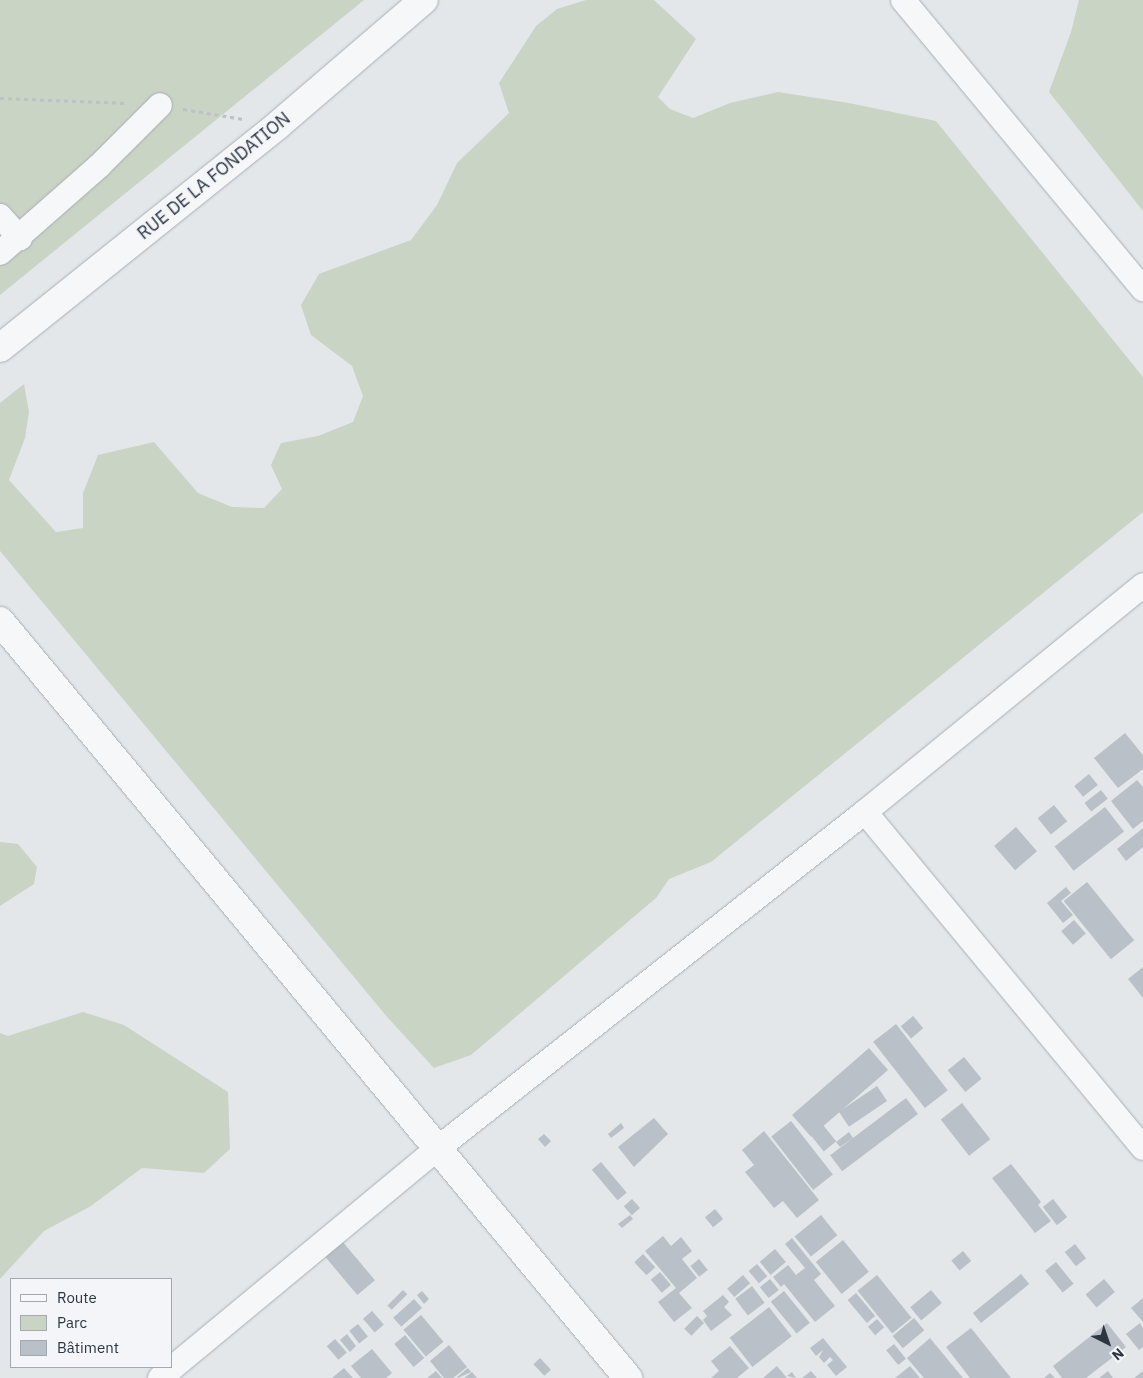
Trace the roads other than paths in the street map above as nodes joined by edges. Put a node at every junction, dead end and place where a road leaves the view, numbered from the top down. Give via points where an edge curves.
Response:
1 (424, 0) edge
2 (903, 0) edge
3 (160, 105) dead end
4 (0, 216) edge
5 (20, 238) junction
6 (0, 253) edge
7 (1143, 290) edge
8 (0, 348) edge
9 (1143, 584) edge
10 (0, 621) edge
11 (865, 812) junction
12 (1143, 1148) edge
13 (437, 1149) junction
14 (160, 1378) edge
15 (628, 1378) edge

1 - 8 street, RUE DE LA FONDATION via 278,125
2 - 7 street
3 - 5 street via 100,166
4 - 5 street
5 - 6 street
9 - 11 street
10 - 13 street
11 - 12 street
11 - 13 street
13 - 14 street
13 - 15 street

